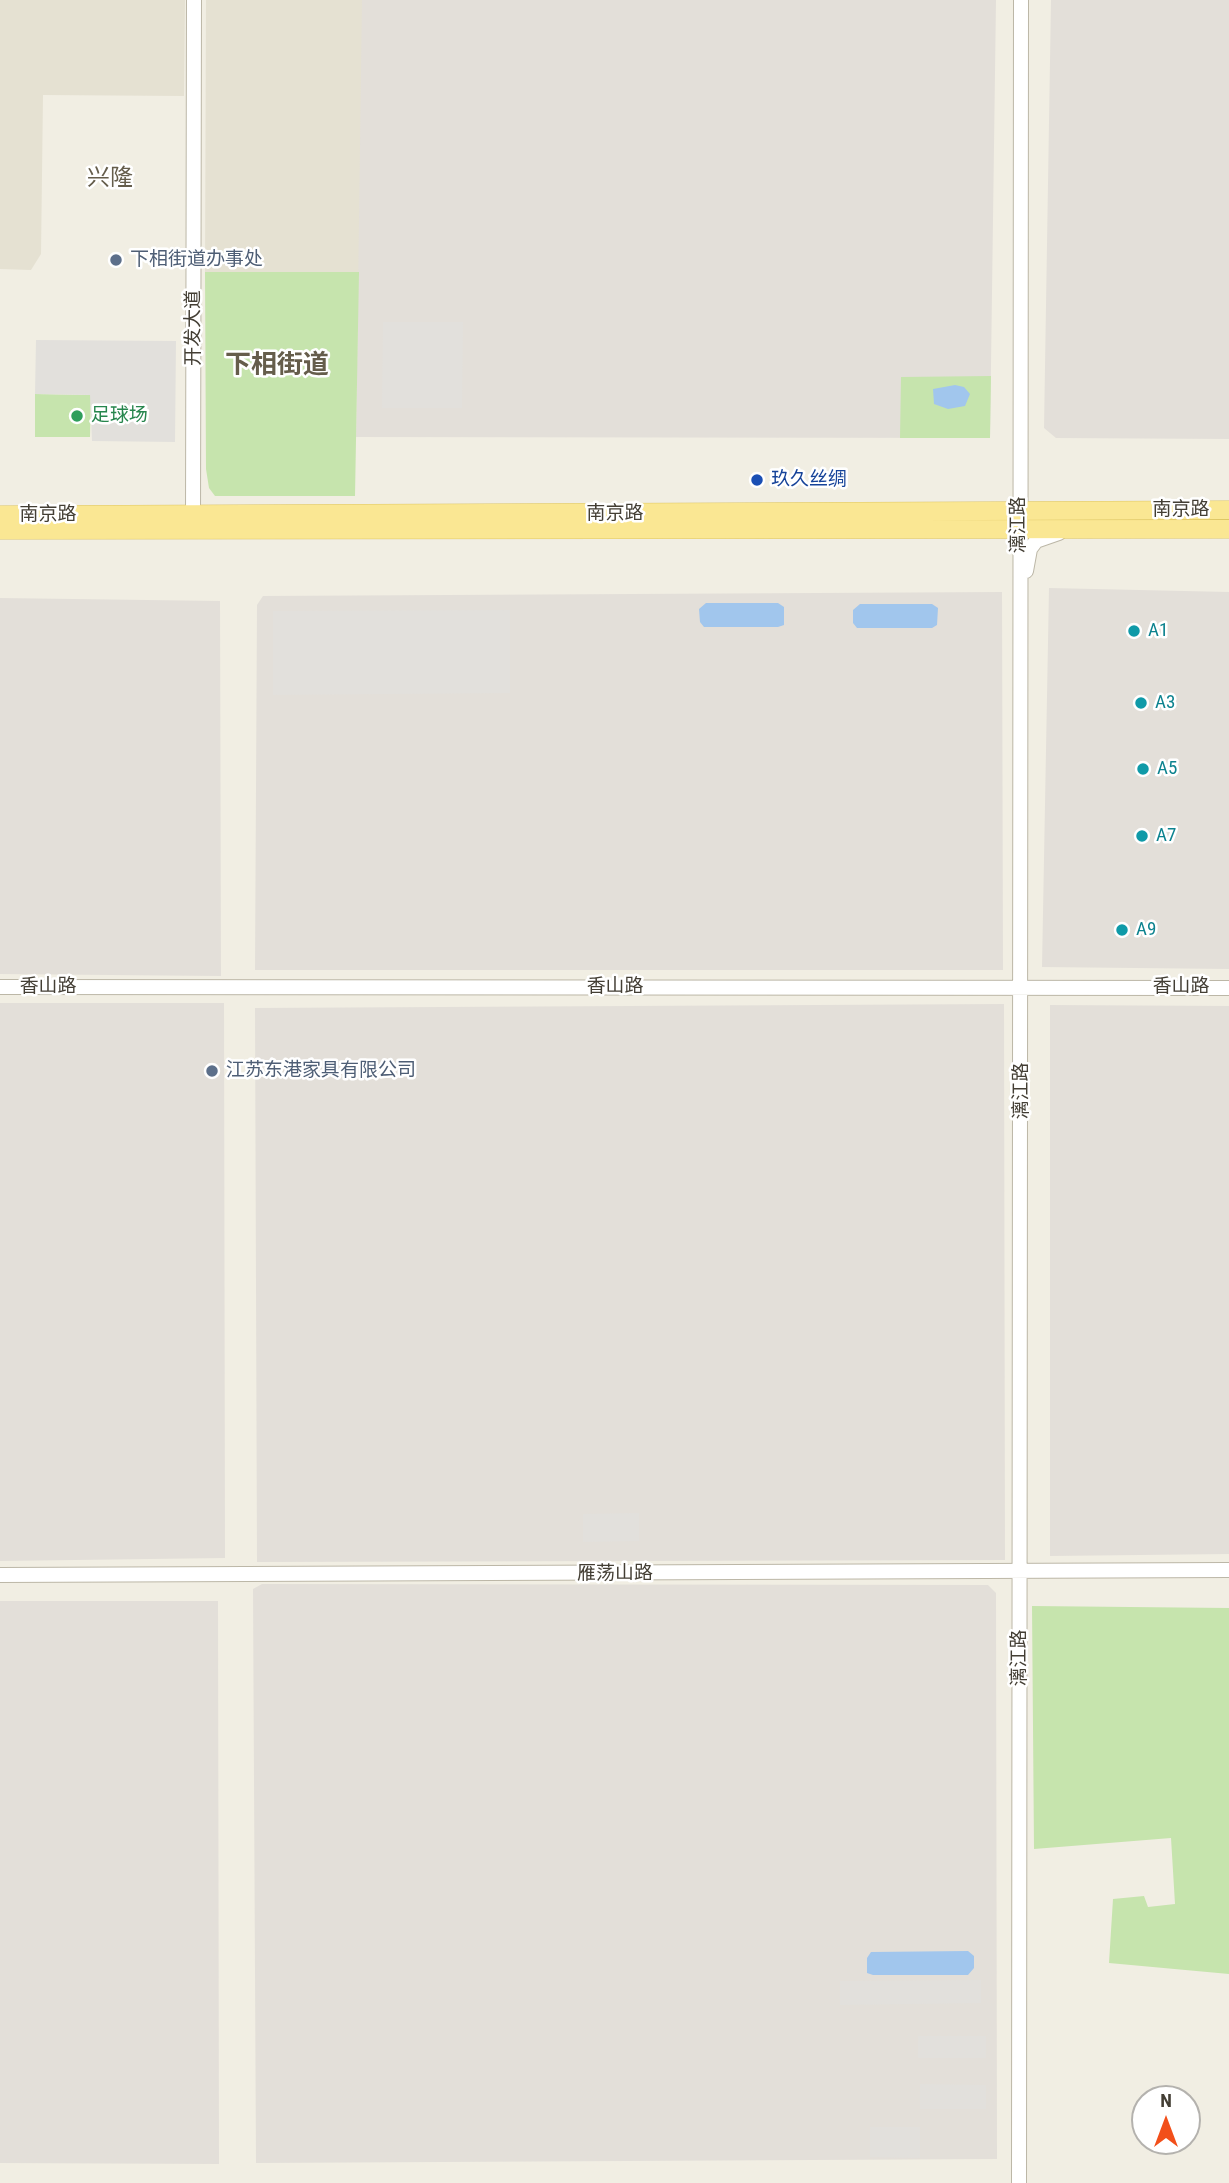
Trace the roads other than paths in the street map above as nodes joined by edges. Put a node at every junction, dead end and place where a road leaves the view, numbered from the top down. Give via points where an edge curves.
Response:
1 (194, 0) edge
2 (1021, 0) edge
3 (1229, 510) edge
4 (0, 515) edge
5 (1019, 521) junction
6 (193, 523) junction
7 (1078, 529) junction
8 (1229, 529) edge
9 (0, 530) edge
10 (1020, 628) junction
11 (0, 987) edge
12 (1022, 987) junction
13 (1229, 988) edge
14 (1229, 1570) edge
15 (1020, 1573) junction
16 (0, 1575) edge
17 (1019, 2183) edge

1 - 6 street, 开发大道
2 - 5 street, 漓江路
3 - 5 main road, 南京路
4 - 6 main road, 南京路
5 - 6 main road, 南京路
5 - 7 main road, 南京路
5 - 10 street, 漓江路
6 - 9 main road, 南京路
7 - 8 main road, 南京路
7 - 10 street via 1042,537 1030,549
10 - 12 street, 漓江路
11 - 12 street, 香山路
12 - 13 street, 香山路
12 - 15 street, 漓江路
14 - 15 street, 雁荡山路
15 - 16 street, 雁荡山路
15 - 17 street, 漓江路

